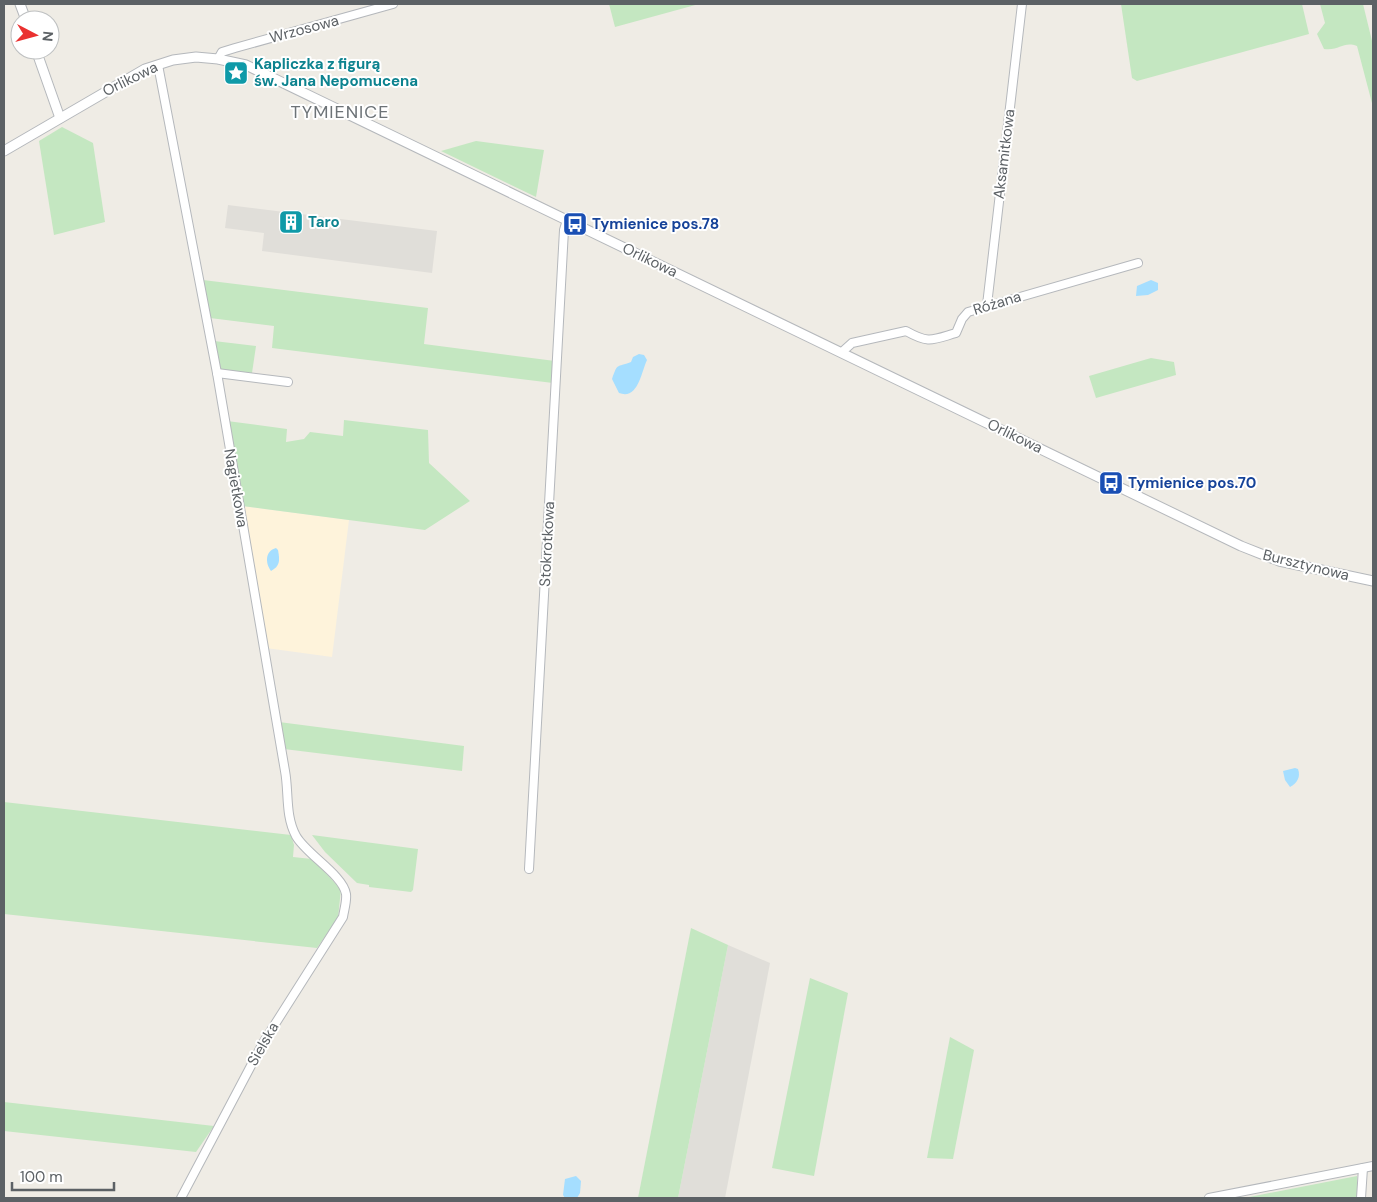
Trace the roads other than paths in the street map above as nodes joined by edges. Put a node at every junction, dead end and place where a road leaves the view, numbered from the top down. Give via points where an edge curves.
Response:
1 (393, 4) edge
2 (1022, 4) edge
3 (218, 59) junction
4 (40, 60) edge
5 (158, 65) junction
6 (60, 118) junction
7 (4, 151) edge
8 (567, 220) junction
9 (1138, 263) dead end
10 (987, 305) junction
11 (842, 352) junction
12 (217, 373) junction
13 (288, 382) dead end
14 (1241, 546) joint
15 (1373, 581) edge
16 (529, 869) dead end
17 (346, 893) joint
18 (1373, 1166) edge
19 (1363, 1168) junction
20 (181, 1198) edge
21 (1209, 1198) edge
22 (1361, 1198) edge

1 - 3 street, Wrzosowa via 222,52
2 - 10 street, Aksamitkowa
3 - 5 street, Orlikowa via 196,57
3 - 8 street, Orlikowa via 262,72
4 - 6 street
5 - 6 street, Orlikowa via 125,80
5 - 12 street, Nagietkowa
6 - 7 street, Orlikowa
8 - 11 street, Orlikowa
8 - 16 street, Stokrotkowa
9 - 10 street, Różana
10 - 11 street, Różana via 968,312 956,333 922,340 906,331 852,343
11 - 14 street, Orlikowa
12 - 13 street
12 - 17 street, Nagietkowa via 285,771 290,820 302,845
14 - 15 street, Bursztynowa via 1279,561
17 - 20 street, Sielska via 343,917 263,1043
18 - 19 street
19 - 21 street
19 - 22 street

